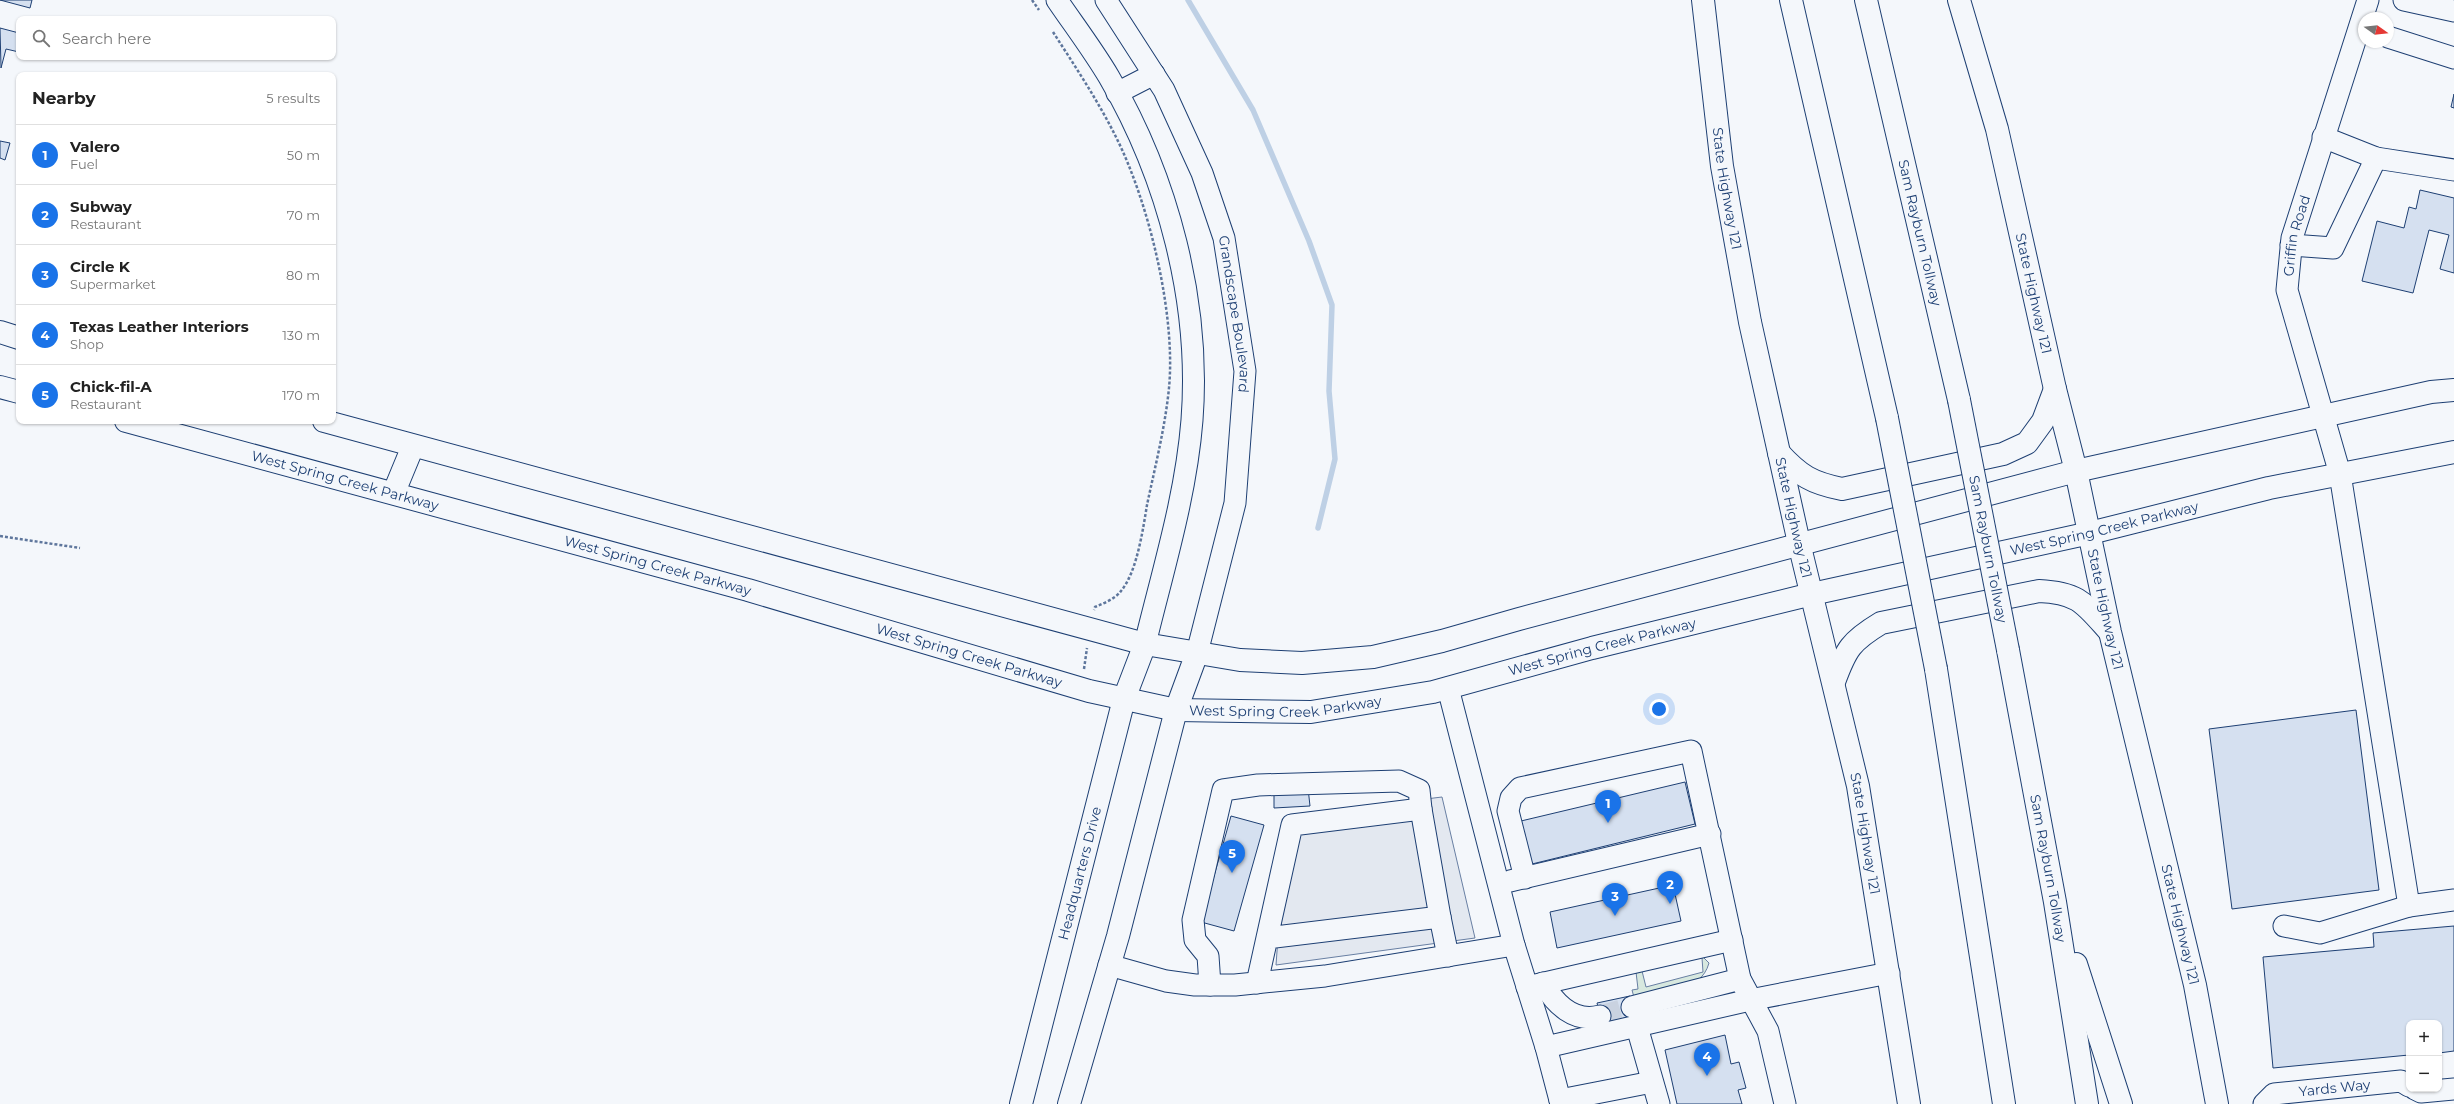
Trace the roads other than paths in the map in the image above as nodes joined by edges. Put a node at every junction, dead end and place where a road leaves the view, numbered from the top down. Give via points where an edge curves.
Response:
1 (1058, 0) edge
2 (1106, 0) edge
3 (1703, 0) edge
4 (1791, 0) edge
5 (1866, 0) edge
6 (1959, 0) edge
7 (2368, 0) edge
8 (2404, 0) edge
9 (2454, 11) edge
10 (2365, 12) edge
11 (2358, 38) edge
12 (2394, 39) edge
13 (2454, 58) edge
14 (1154, 74) junction
15 (1117, 93) junction
16 (2323, 137) junction
17 (2376, 158) junction
18 (2454, 170) edge
19 (2291, 245) junction
20 (0, 332) edge
21 (16, 337) edge
22 (0, 387) edge
23 (2055, 389) junction
24 (2454, 390) edge
25 (16, 391) edge
26 (2324, 417) junction
27 (137, 424) edge
28 (335, 424) edge
29 (413, 446) junction
30 (2454, 452) edge
31 (1779, 453) junction
32 (2076, 471) junction
33 (2340, 474) junction
34 (394, 492) junction
35 (2090, 533) junction
36 (1799, 543) junction
37 (1812, 594) junction
38 (2110, 632) junction
39 (1145, 644) junction
40 (1197, 653) junction
41 (1834, 682) junction
42 (1448, 688) junction
43 (1124, 699) junction
44 (1176, 710) junction
45 (1422, 809) junction
46 (1710, 834) junction
47 (1524, 878) junction
48 (1498, 883) junction
49 (2454, 900) edge
50 (2055, 902) junction
51 (2409, 906) junction
52 (1440, 917) junction
53 (2284, 926) dead end
54 (1267, 938) junction
55 (1732, 940) junction
56 (1514, 945) junction
57 (1448, 956) junction
58 (1109, 965) junction
59 (1889, 973) junction
60 (1740, 979) junction
61 (1257, 983) junction
62 (1210, 985) junction
63 (1535, 985) junction
64 (1750, 1000) junction
65 (1632, 1007) tunnel mouth
66 (1600, 1016) tunnel mouth
67 (1637, 1027) junction
68 (1996, 1044) junction
69 (1546, 1047) junction
70 (1652, 1082) junction
71 (2454, 1089) edge
72 (2413, 1093) edge
73 (1561, 1102) edge
74 (1021, 1104) edge
75 (1069, 1104) edge
76 (1659, 1104) edge
77 (1785, 1104) edge
78 (1909, 1104) edge
79 (1993, 1104) edge
80 (2004, 1104) edge
81 (2087, 1104) edge
82 (2121, 1104) edge
83 (2217, 1104) edge
84 (2264, 1104) edge

1 - 15 street
2 - 14 street, Grandscape Boulevard
3 - 31 main road, State Highway 121 via 1722,166 1750,322
4 - 68 main road, bridge via 1887,418 1936,669
5 - 50 main road, Sam Rayburn Tollway, bridge via 1959,400
6 - 23 main road, State Highway 121 via 1997,129
7 - 10 street, Griffin Road
8 - 9 street
11 - 16 street, Griffin Road
12 - 13 street
14 - 15 street
14 - 40 street, Grandscape Boulevard via 1164,90 1202,173 1224,238 1245,372 1235,503
15 - 39 street via 1147,154 1170,218 1186,284 1192,352 1192,420 1183,487
16 - 17 street
16 - 19 street, Griffin Road
17 - 18 street
17 - 19 street via 2333,248
19 - 26 street, Griffin Road via 2287,290
20 - 21 main road
22 - 25 main road
23 - 31 main road via 2043,421 2027,443 2003,454 1842,489 1816,483 1792,467
23 - 32 main road, State Highway 121
24 - 26 main road via 2431,392
26 - 32 main road
26 - 33 street, Griffin Road
27 - 34 main road, West Spring Creek Parkway
28 - 29 main road
29 - 34 main road
29 - 39 main road
30 - 33 main road, West Spring Creek Parkway
31 - 36 main road, State Highway 121
32 - 35 main road, State Highway 121
32 - 36 main road
33 - 35 main road, West Spring Creek Parkway via 2268,488
33 - 51 street, Griffin Road
34 - 43 main road, West Spring Creek Parkway via 748,590 1081,689
35 - 37 main road, West Spring Creek Parkway
35 - 38 main road, State Highway 121
36 - 37 main road, State Highway 121
36 - 40 main road via 1442,641 1373,657 1302,663 1240,660
37 - 41 main road, State Highway 121
37 - 42 main road, West Spring Creek Parkway via 1592,648
38 - 41 main road via 2084,603 2063,592 2039,591 1881,623 1858,637 1844,655
38 - 83 main road, State Highway 121 via 2195,985
39 - 40 main road
39 - 43 main road, Headquarters Drive
40 - 44 main road
41 - 59 main road, State Highway 121 via 1858,786
42 - 44 main road, West Spring Creek Parkway via 1311,712
42 - 48 street
43 - 44 main road, West Spring Creek Parkway
43 - 74 main road, Headquarters Drive
44 - 58 main road
45 - 52 street
45 - 54 street via 1292,825
45 - 62 street via 1419,790 1399,781 1258,785 1223,790 1193,920 1195,940 1208,956
46 - 47 street
46 - 47 street via 1691,751 1520,788 1511,798 1508,811
46 - 55 street
47 - 48 street
48 - 56 street
49 - 51 street
50 - 81 main road, Sam Rayburn Tollway
50 - 82 main road
51 - 53 street via 2320,932
52 - 54 street
52 - 57 street
54 - 61 street
55 - 60 street
55 - 63 street
56 - 57 street
56 - 63 street
57 - 61 street via 1325,976
58 - 62 street via 1166,981
58 - 75 main road
59 - 64 street
59 - 78 main road, State Highway 121
60 - 64 street
60 - 65 street
61 - 62 street
63 - 66 street via 1573,1015 1582,1018
63 - 69 street
64 - 67 street
64 - 77 street via 1768,1031
67 - 69 street
67 - 70 street
68 - 79 main road
68 - 80 main road
69 - 73 street
70 - 73 street
70 - 76 street
71 - 72 street, Yards Way
72 - 84 street, Yards Way via 2401,1081 2274,1094

